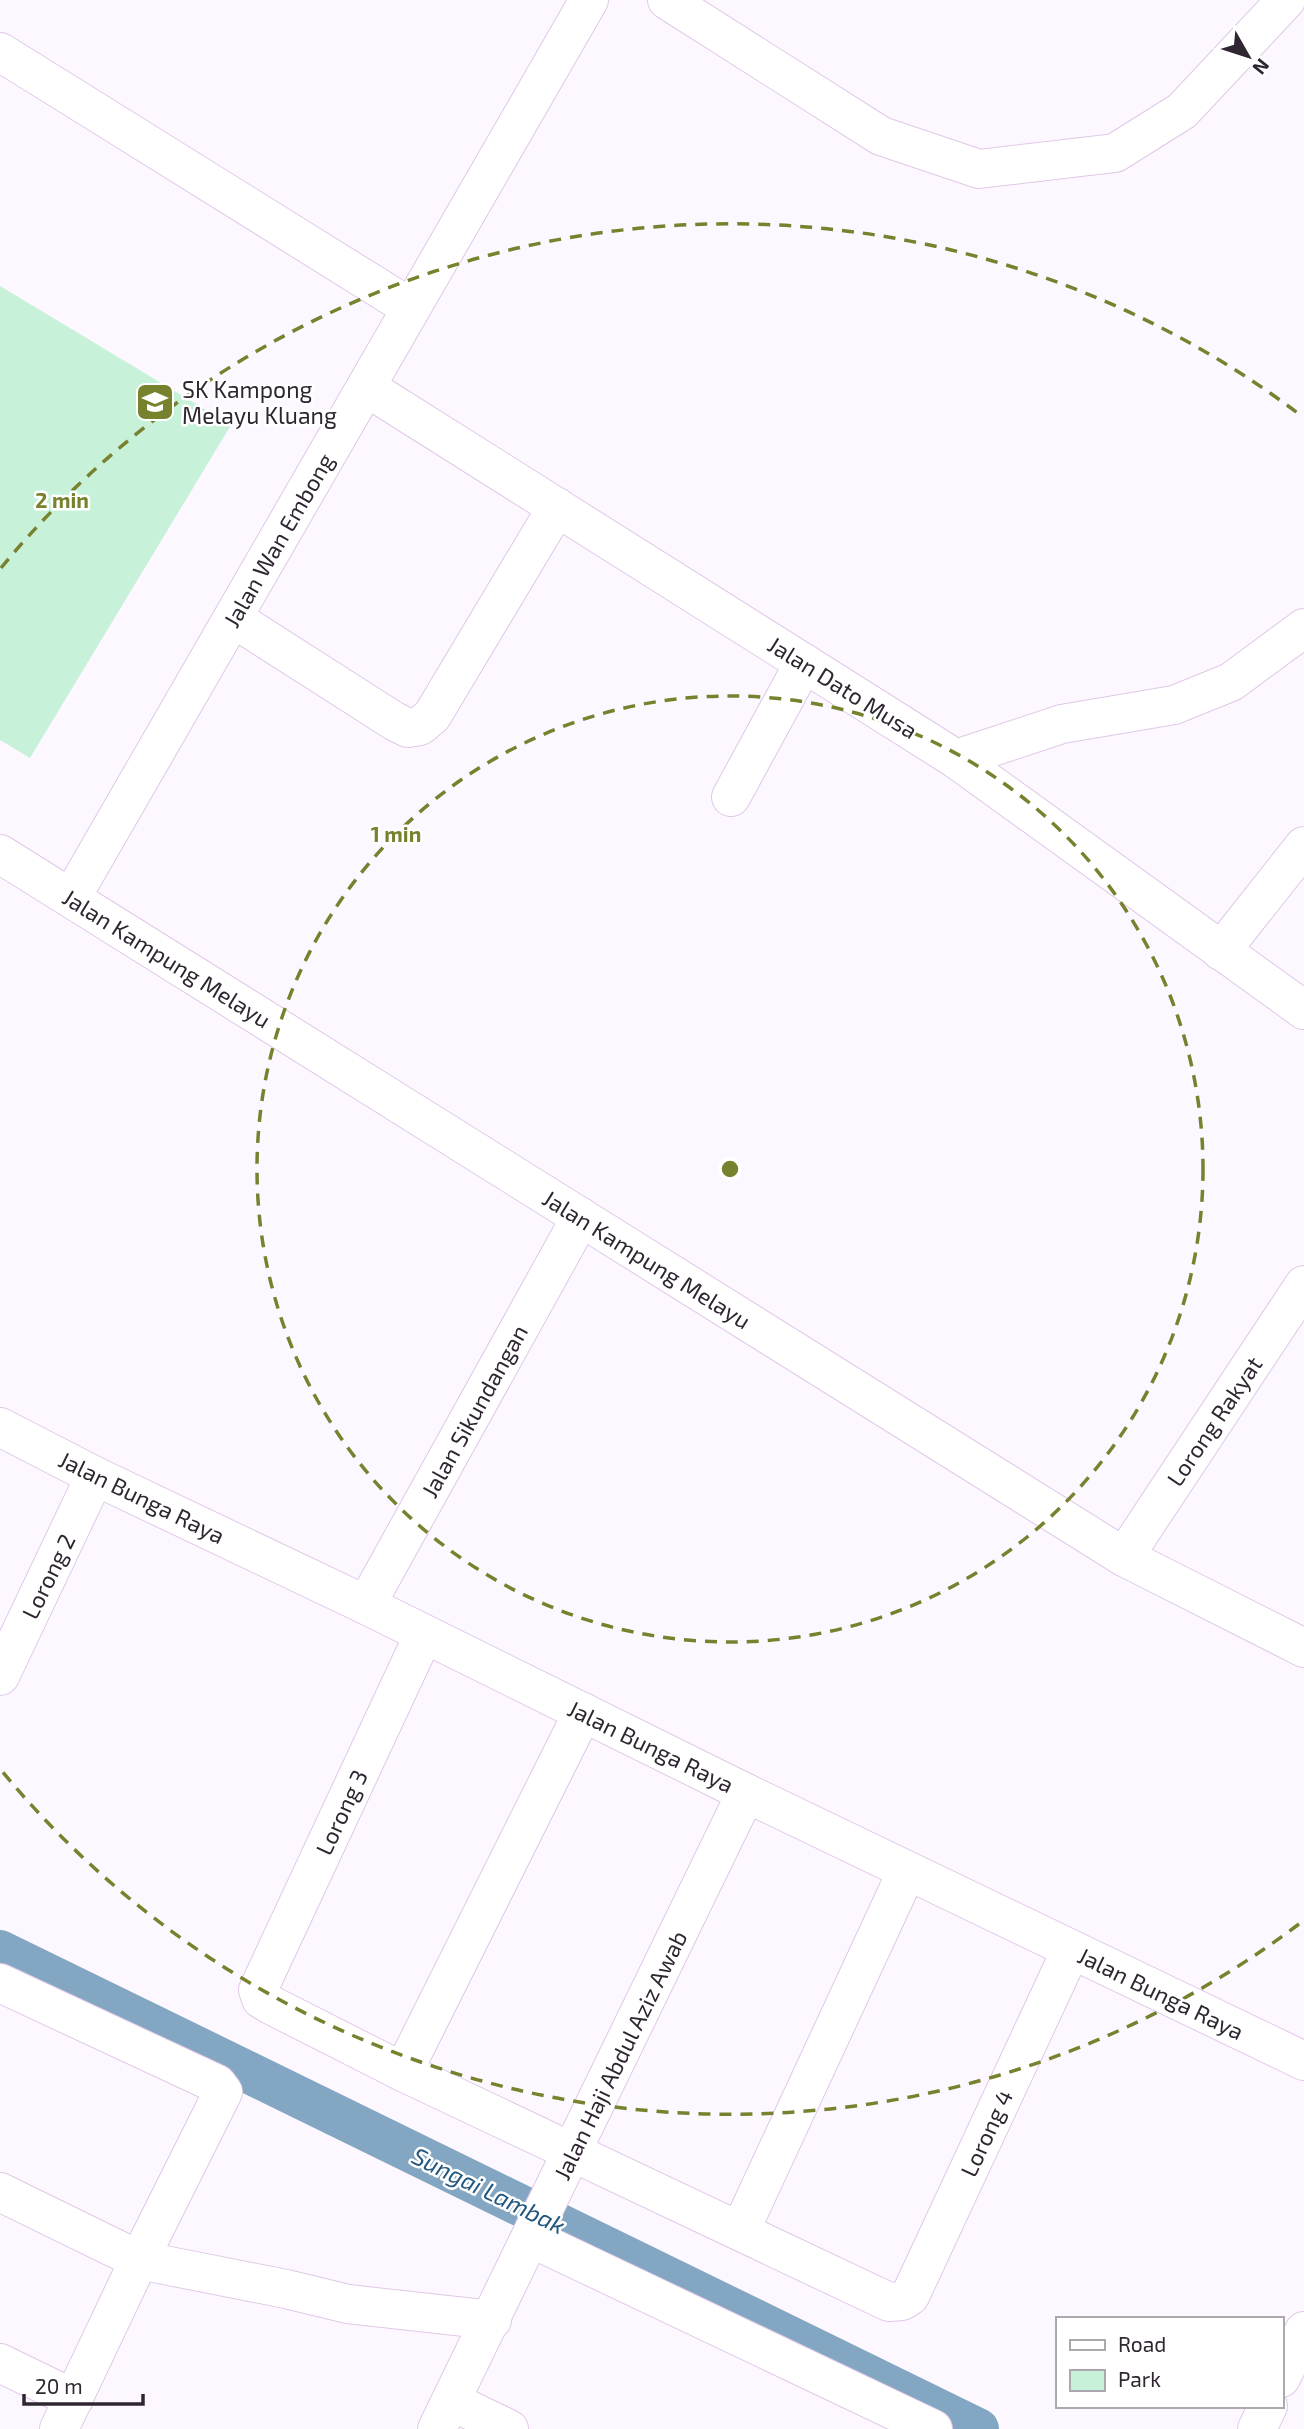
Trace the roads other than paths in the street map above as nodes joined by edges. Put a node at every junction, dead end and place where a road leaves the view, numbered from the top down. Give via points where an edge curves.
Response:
1 (589, 0) edge
2 (667, 0) edge
3 (1286, 0) edge
4 (0, 52) edge
5 (411, 308) junction
6 (366, 387) junction
7 (557, 508) junction
8 (233, 618) junction
9 (1304, 628) edge
10 (804, 663) junction
11 (956, 759) junction
12 (731, 797) dead end
13 (1304, 846) edge
14 (0, 854) edge
15 (71, 898) junction
16 (1221, 951) junction
17 (1304, 1010) edge
18 (581, 1217) junction
19 (1304, 1285) edge
20 (0, 1427) edge
21 (95, 1476) junction
22 (1124, 1557) junction
23 (366, 1605) junction
24 (424, 1634) junction
25 (1304, 1648) edge
26 (0, 1676) edge
27 (583, 1712) junction
28 (746, 1793) junction
29 (907, 1871) junction
30 (1071, 1950) junction
31 (0, 1983) edge
32 (1304, 2061) edge
33 (403, 2072) junction
34 (572, 2152) junction
35 (0, 2192) edge
36 (540, 2220) junction
37 (740, 2231) junction
38 (139, 2260) junction
39 (492, 2320) junction
40 (1304, 2330) edge
41 (0, 2363) edge
42 (1283, 2374) edge
43 (1267, 2408) edge
44 (67, 2414) edge
45 (444, 2415) edge
46 (509, 2429) edge
47 (933, 2429) edge
48 (1257, 2429) edge

1 - 5 street, Jalan Wan Embong
2 - 3 street via 881,136 979,169 1115,153 1182,111
4 - 5 street
5 - 6 street, Jalan Wan Embong
6 - 7 street, Jalan Dato Musa
6 - 8 street, Jalan Wan Embong
7 - 8 street via 432,716 420,726 408,728 394,721
7 - 10 street, Jalan Dato Musa
8 - 15 street, Jalan Wan Embong
9 - 11 street via 1231,682 1174,705 1062,724
10 - 11 street, Jalan Dato Musa
10 - 12 street
11 - 16 street, Jalan Dato Musa
13 - 16 street
14 - 15 street, Jalan Kampung Melayu
15 - 18 street, Jalan Kampung Melayu
16 - 17 street, Jalan Dato Musa
18 - 22 street, Jalan Kampung Melayu
18 - 23 street, Jalan Sikundangan
19 - 22 street, Lorong Rakyat
20 - 21 street, Jalan Bunga Raya
21 - 23 street, Jalan Bunga Raya
21 - 26 street, Lorong 2
22 - 25 street, Jalan Kampung Melayu
23 - 24 street, Jalan Bunga Raya
24 - 27 street, Jalan Bunga Raya
24 - 33 street, Lorong 3 via 258,1990 269,2004
27 - 28 street, Jalan Bunga Raya
27 - 33 street
28 - 29 street, Jalan Bunga Raya
28 - 34 street, Jalan Haji Abdul Aziz Awab
29 - 30 street, Jalan Bunga Raya
29 - 37 street
30 - 32 street, Jalan Bunga Raya
30 - 37 street, Lorong 4 via 910,2296 889,2302
31 - 38 street via 221,2088 223,2092
33 - 34 street
34 - 36 street, Jalan Haji Abdul Aziz Awab
34 - 37 street
35 - 38 street
36 - 39 street, Jalan Haji Abdul Aziz Awab
36 - 47 street
38 - 39 street via 348,2304
38 - 44 street
39 - 45 street, Jalan Haji Abdul Aziz Awab
40 - 42 street
41 - 44 street
43 - 48 street
45 - 46 street

